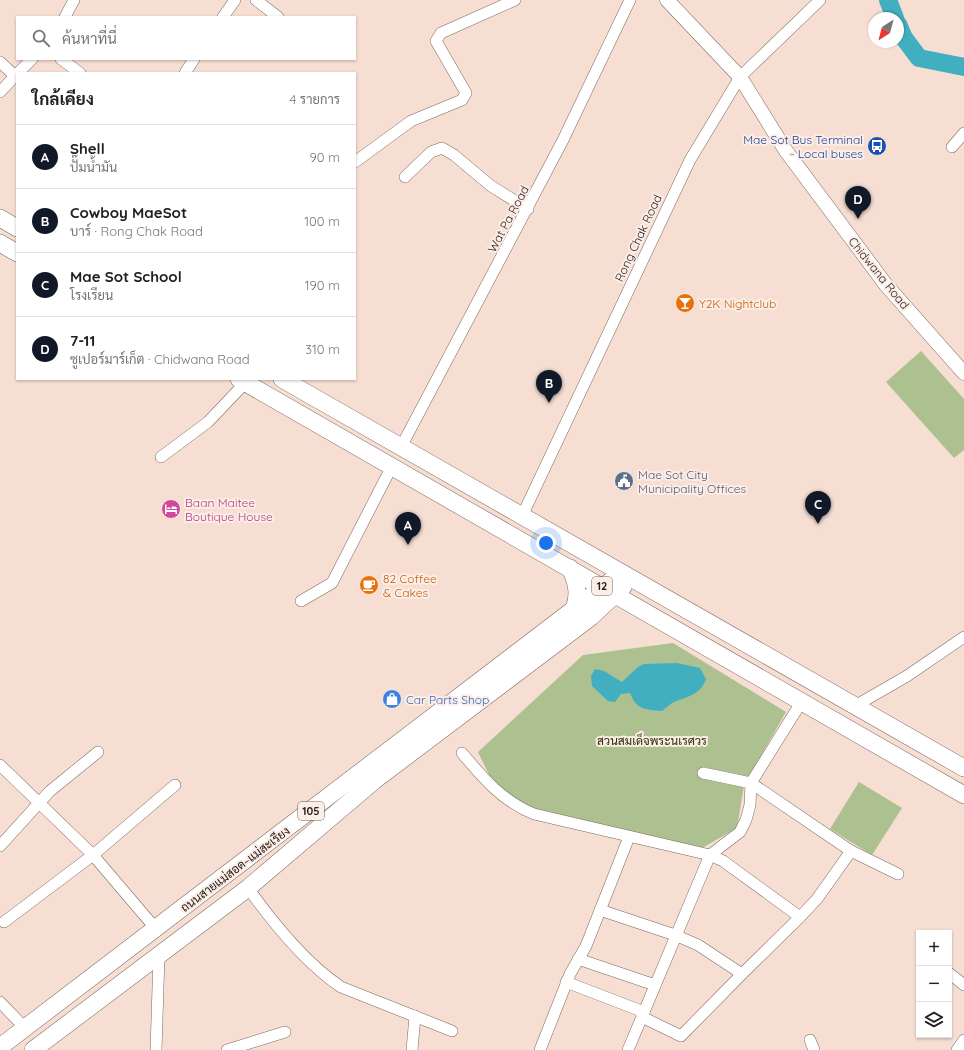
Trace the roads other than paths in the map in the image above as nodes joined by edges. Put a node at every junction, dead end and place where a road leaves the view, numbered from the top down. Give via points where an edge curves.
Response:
1 (74, 0) edge
2 (235, 0) edge
3 (256, 0) edge
4 (515, 0) edge
5 (630, 0) edge
6 (667, 0) edge
7 (820, 0) edge
8 (66, 16) edge
9 (224, 16) edge
10 (277, 16) edge
11 (31, 60) edge
12 (62, 60) edge
13 (193, 60) edge
14 (0, 62) edge
15 (19, 72) edge
16 (79, 72) edge
17 (186, 72) edge
18 (16, 73) edge
19 (16, 75) edge
20 (740, 77) junction
21 (0, 92) edge
22 (964, 133) edge
23 (952, 147) dead end
24 (356, 161) edge
25 (405, 177) dead end
26 (528, 209) junction
27 (0, 218) edge
28 (16, 227) edge
29 (0, 243) edge
30 (16, 252) edge
31 (964, 373) edge
32 (284, 380) edge
33 (242, 381) edge
34 (401, 447) junction
35 (161, 457) dead end
36 (392, 466) junction
37 (522, 516) junction
38 (570, 568) junction
39 (626, 575) junction
40 (610, 591) junction
41 (301, 601) dead end
42 (573, 611) junction
43 (652, 615) junction
44 (591, 617) junction
45 (964, 637) edge
46 (802, 700) junction
47 (855, 706) junction
48 (98, 752) dead end
49 (462, 753) dead end
50 (0, 765) edge
51 (964, 768) edge
52 (703, 773) dead end
53 (371, 774) junction
54 (751, 783) junction
55 (175, 785) dead end
56 (964, 795) edge
57 (38, 803) junction
58 (629, 837) junction
59 (0, 846) edge
60 (851, 851) junction
61 (93, 854) junction
62 (710, 855) junction
63 (898, 874) dead end
64 (248, 888) junction
65 (600, 910) junction
66 (800, 917) junction
67 (4, 922) dead end
68 (156, 929) junction
69 (675, 935) junction
70 (159, 956) junction
71 (578, 959) junction
72 (742, 974) junction
73 (952, 975) edge
74 (566, 982) junction
75 (655, 985) junction
76 (964, 985) edge
77 (0, 1002) edge
78 (643, 1014) junction
79 (414, 1016) junction
80 (25, 1028) junction
81 (452, 1031) dead end
82 (285, 1032) dead end
83 (964, 1040) edge
84 (0, 1047) edge
85 (33, 1050) edge
86 (156, 1050) edge
87 (227, 1050) edge
88 (412, 1050) edge
89 (540, 1050) edge
90 (628, 1050) edge
91 (957, 1050) edge

1 - 8 street
2 - 9 street
3 - 10 street
4 - 24 street via 441,33 436,41 466,92 462,100 411,121
5 - 26 street, Wat Pa Road
6 - 20 street, Chidwana Road
7 - 20 street, Rong Chak Road
11 - 15 street
12 - 16 street
13 - 17 street
14 - 18 street
19 - 21 street
20 - 31 street, Chidwana Road via 786,152 856,246 886,285
20 - 37 street, Rong Chak Road via 690,160 674,192
22 - 23 street
25 - 26 street via 431,152 442,148 491,186
26 - 34 street, Wat Pa Road
27 - 28 main road
29 - 30 main road
32 - 34 main road, 12
33 - 35 street via 208,422
33 - 36 main road, 12
34 - 37 main road, 12
36 - 38 main road, 12
36 - 41 street via 332,583
37 - 39 main road, 12
38 - 40 main road, 12
38 - 42 main road via 578,591
39 - 40 main road, ถนนสายแม่สอด–แม่สะเรียง / 105
39 - 47 main road, 12
40 - 42 main road, ถนนสายแม่สอด–แม่สะเรียง / 105
40 - 43 main road, 12
40 - 44 main road, ถนนสายแม่สอด–แม่สะเรียง / 105
42 - 53 main road, ถนนสายแม่สอด–แม่สะเรียง / 105
43 - 44 main road via 618,610
43 - 46 main road, 12
44 - 53 main road, ถนนสายแม่สอด–แม่สะเรียง / 105
45 - 47 street via 907,676
46 - 54 street
46 - 56 main road, 12
47 - 51 main road, 12
48 - 57 street
49 - 58 street via 498,793 517,807 534,814
50 - 57 street
52 - 54 street
53 - 64 main road, ถนนสายแม่สอด–แม่สะเรียง / 105
53 - 68 main road, ถนนสายแม่สอด–แม่สะเรียง / 105
54 - 60 street
54 - 62 street via 750,805 740,832
55 - 61 street
57 - 59 street
57 - 61 street
58 - 62 street
58 - 65 street
60 - 63 street
60 - 66 street via 817,899
61 - 67 street
61 - 68 street
62 - 66 street via 723,861
62 - 69 street
64 - 70 main road, ถนนสายแม่สอด–แม่สะเรียง / 105
64 - 79 street via 262,908 325,977 341,987
65 - 69 street
65 - 71 street
66 - 72 street
68 - 80 main road, ถนนสายแม่สอด–แม่สะเรียง / 105
69 - 72 street via 698,945
69 - 75 street
70 - 85 main road, ถนนสายแม่สอด–แม่สะเรียง / 105
70 - 86 street
71 - 74 street
71 - 75 street
72 - 78 street via 681,1036
73 - 76 street
74 - 78 street
74 - 89 street
75 - 78 street
77 - 80 street
78 - 90 street
79 - 81 street
79 - 88 street
80 - 84 main road, ถนนสายแม่สอด–แม่สะเรียง / 105
82 - 87 street
83 - 91 street

